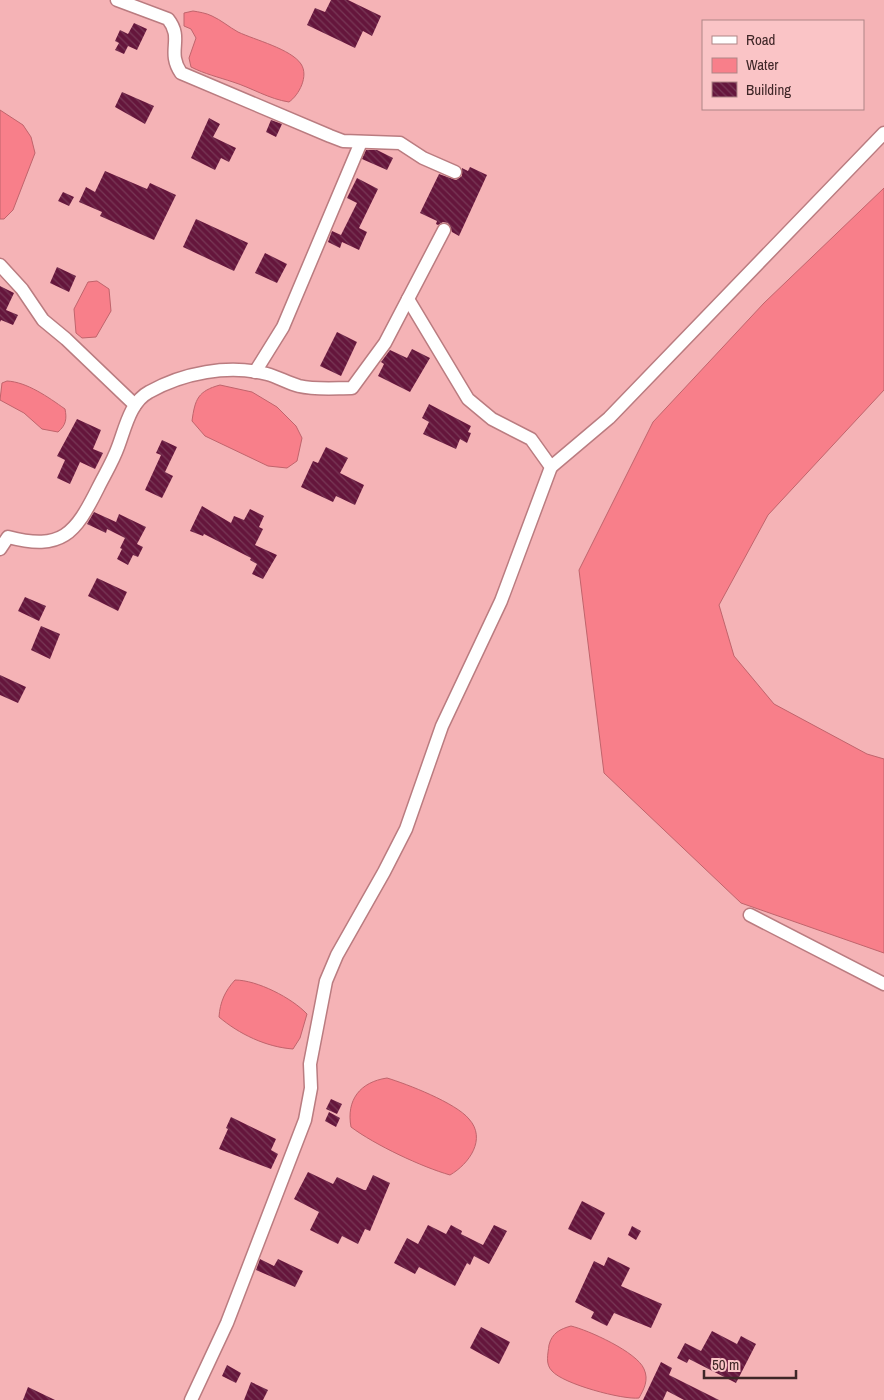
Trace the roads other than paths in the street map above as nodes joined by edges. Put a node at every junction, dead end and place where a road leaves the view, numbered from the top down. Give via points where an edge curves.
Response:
1 (117, 0) edge
2 (884, 134) edge
3 (361, 142) junction
4 (455, 172) dead end
5 (444, 230) dead end
6 (0, 265) edge
7 (408, 299) junction
8 (256, 372) junction
9 (135, 405) junction
10 (551, 467) junction
11 (0, 549) edge
12 (750, 915) dead end
13 (884, 984) edge
14 (191, 1400) edge

1 - 3 street via 168,19 176,34 174,63 181,73 343,141
2 - 10 street via 616,411
3 - 4 street via 400,143 423,158
3 - 8 street via 283,327
5 - 7 street
6 - 9 street via 22,289 43,320
7 - 8 street via 385,343 352,388 300,386
7 - 10 street via 468,399 492,419 531,439
8 - 9 street via 186,376 146,393
9 - 11 street via 118,449 79,525 50,541 8,537
10 - 14 street via 501,601 442,726 406,829 336,955 326,981 310,1064 311,1088 306,1120 220,1341
12 - 13 street

